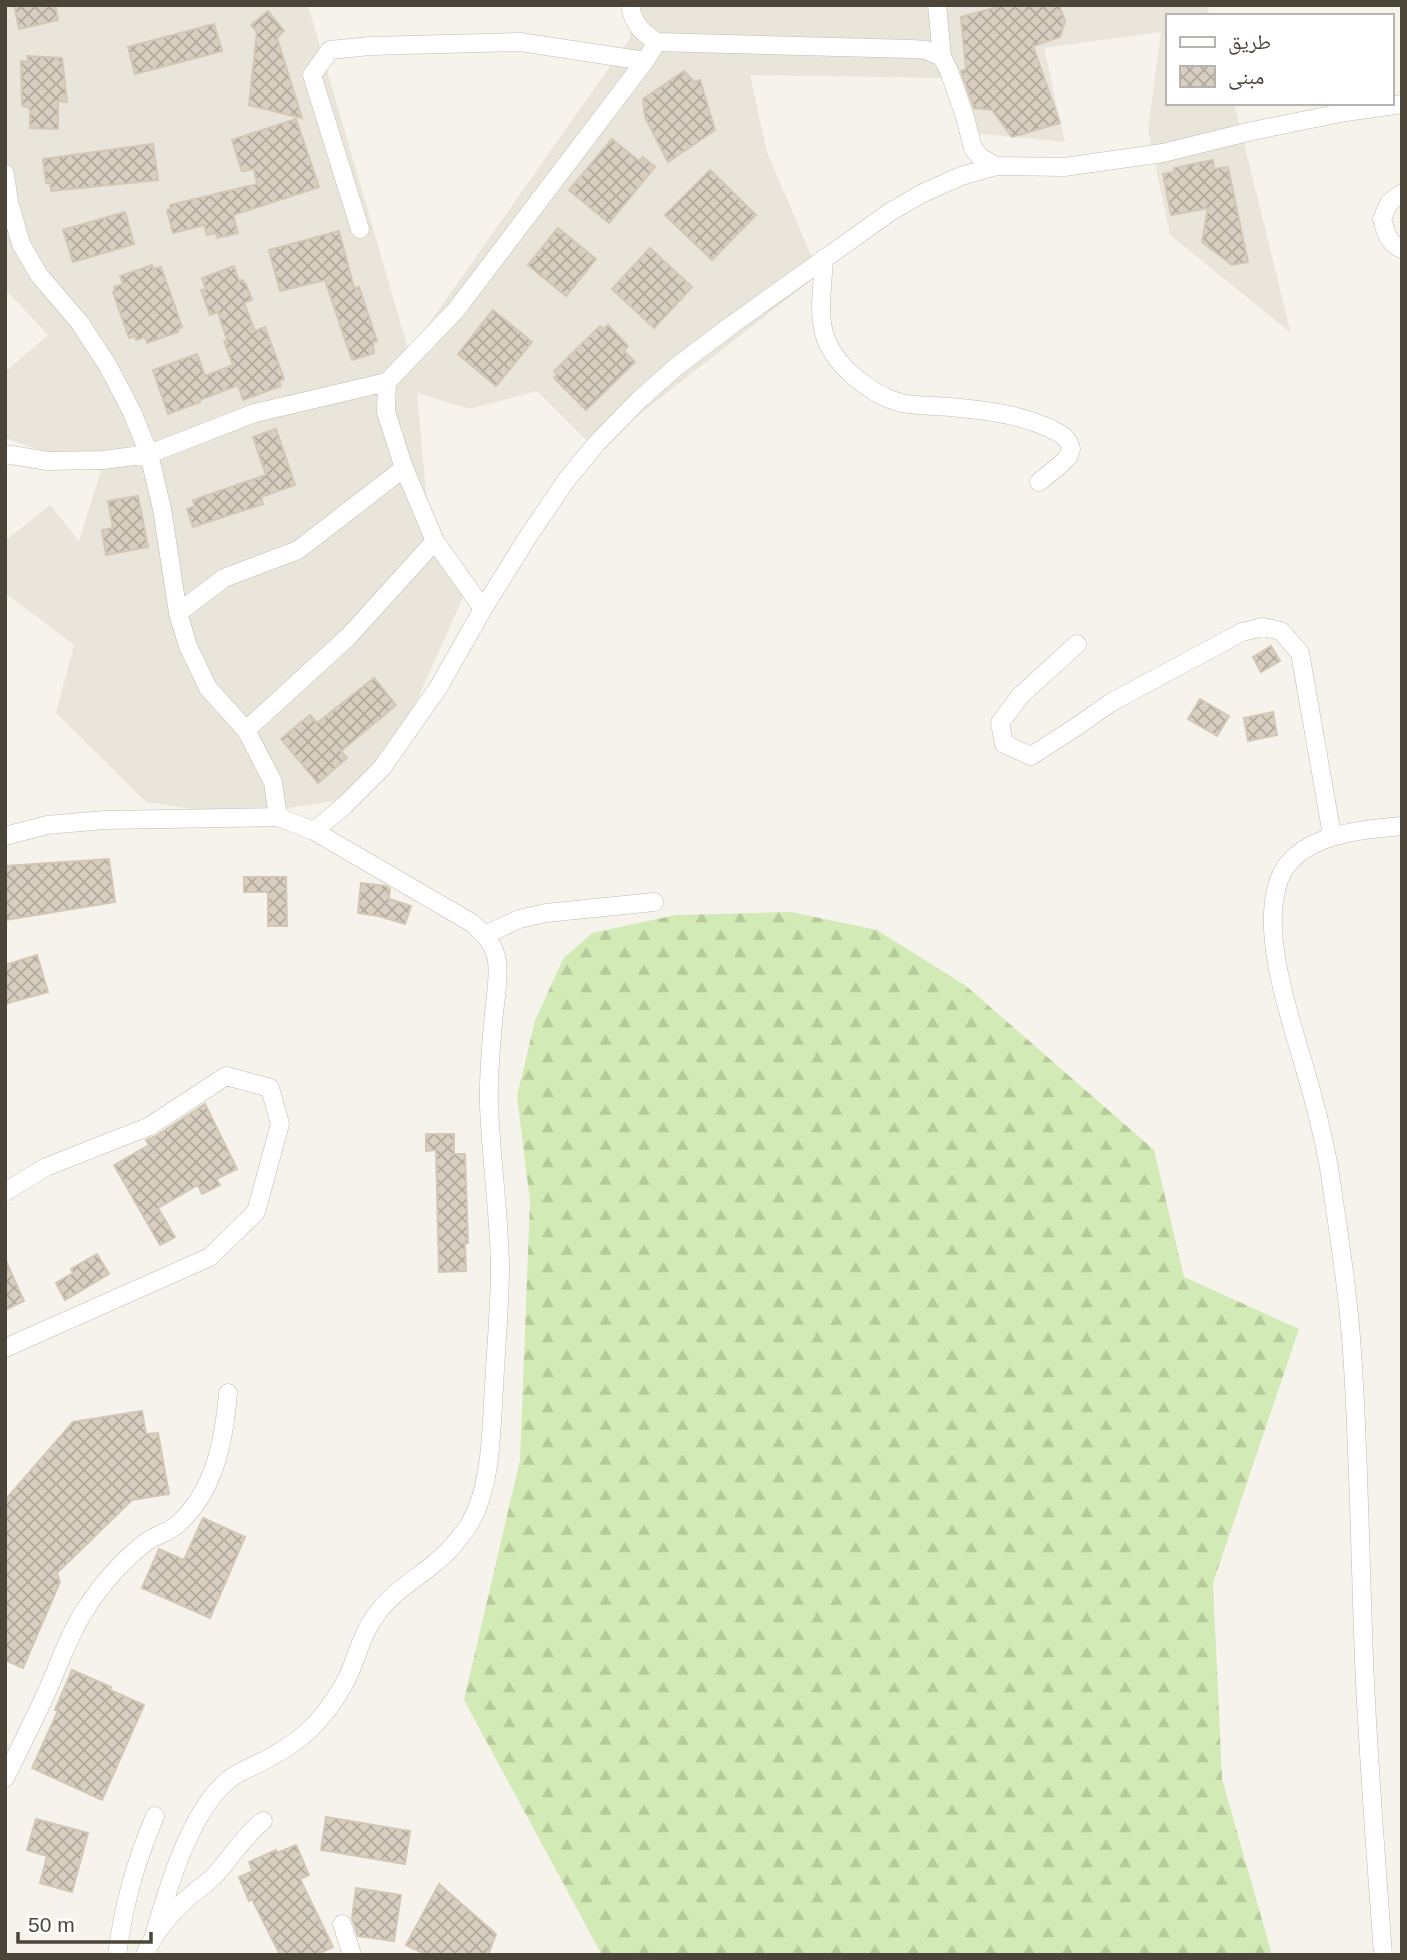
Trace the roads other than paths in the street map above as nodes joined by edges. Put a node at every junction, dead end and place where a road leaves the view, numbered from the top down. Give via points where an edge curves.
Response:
1 (631, 5) edge
2 (937, 5) edge
3 (657, 42) junction
4 (942, 57) junction
5 (645, 61) junction
6 (1402, 104) edge
7 (970, 138) junction
8 (996, 166) junction
9 (5, 174) edge
10 (961, 176) junction
11 (1402, 193) edge
12 (360, 229) dead end
13 (1402, 249) edge
14 (824, 258) junction
15 (387, 382) junction
16 (5, 454) edge
17 (149, 454) junction
18 (404, 468) junction
19 (1039, 482) dead end
20 (435, 541) junction
21 (483, 609) junction
22 (178, 613) junction
23 (1077, 644) dead end
24 (246, 730) junction
25 (278, 817) junction
26 (1402, 826) edge
27 (314, 831) junction
28 (1332, 835) junction
29 (5, 836) edge
30 (654, 902) dead end
31 (485, 934) junction
32 (5, 1192) edge
33 (5, 1348) edge
34 (228, 1393) dead end
35 (5, 1778) edge
36 (155, 1816) dead end
37 (263, 1821) dead end
38 (342, 1923) dead end
39 (154, 1936) junction
40 (117, 1955) edge
41 (145, 1955) edge
42 (352, 1955) edge
43 (1383, 1955) edge

1 - 3 street via 632,17 644,34
2 - 4 street
3 - 4 street via 912,49
3 - 5 street
4 - 7 street
5 - 12 street via 520,42 330,50 312,75
5 - 15 street via 456,310
6 - 8 street via 1346,111 1163,153 1065,167
7 - 8 street via 976,154
7 - 10 street
8 - 10 street
9 - 17 street via 22,244 39,275 80,323 108,366
10 - 14 street via 920,194
11 - 13 street via 1389,202 1382,219 1387,236
14 - 19 street via 823,328 836,358 848,372 899,402 1015,416 1064,435 1071,449 1068,457
14 - 21 street via 676,367 622,417 568,478
15 - 17 street via 255,413
15 - 18 street via 386,412
16 - 17 street via 48,461
17 - 22 street
18 - 20 street
18 - 22 street via 298,550 224,578
20 - 21 street
20 - 24 street via 348,637
21 - 27 street via 438,688 382,768
22 - 24 street via 208,688
23 - 28 street via 1021,695 1000,723 1004,744 1031,756 1110,703 1242,632 1263,627 1281,631 1300,653
24 - 25 street via 273,782
25 - 27 street
25 - 29 street via 105,820 47,825
26 - 28 street
27 - 31 street
28 - 43 street via 1295,855 1280,877 1272,923 1287,1010 1328,1163 1344,1273 1352,1351 1365,1685
30 - 31 street via 546,912
31 - 39 street via 497,961 488,1075 500,1268 491,1440 479,1503 444,1556 382,1606 362,1638 341,1688 306,1733 227,1780 212,1798 178,1861
32 - 33 street via 46,1167 150,1126 226,1076 270,1088 280,1124 256,1212 210,1257
34 - 35 street via 222,1443 205,1489 175,1527 137,1549 85,1611
36 - 40 street via 133,1872
37 - 39 street
38 - 42 street
39 - 41 street

